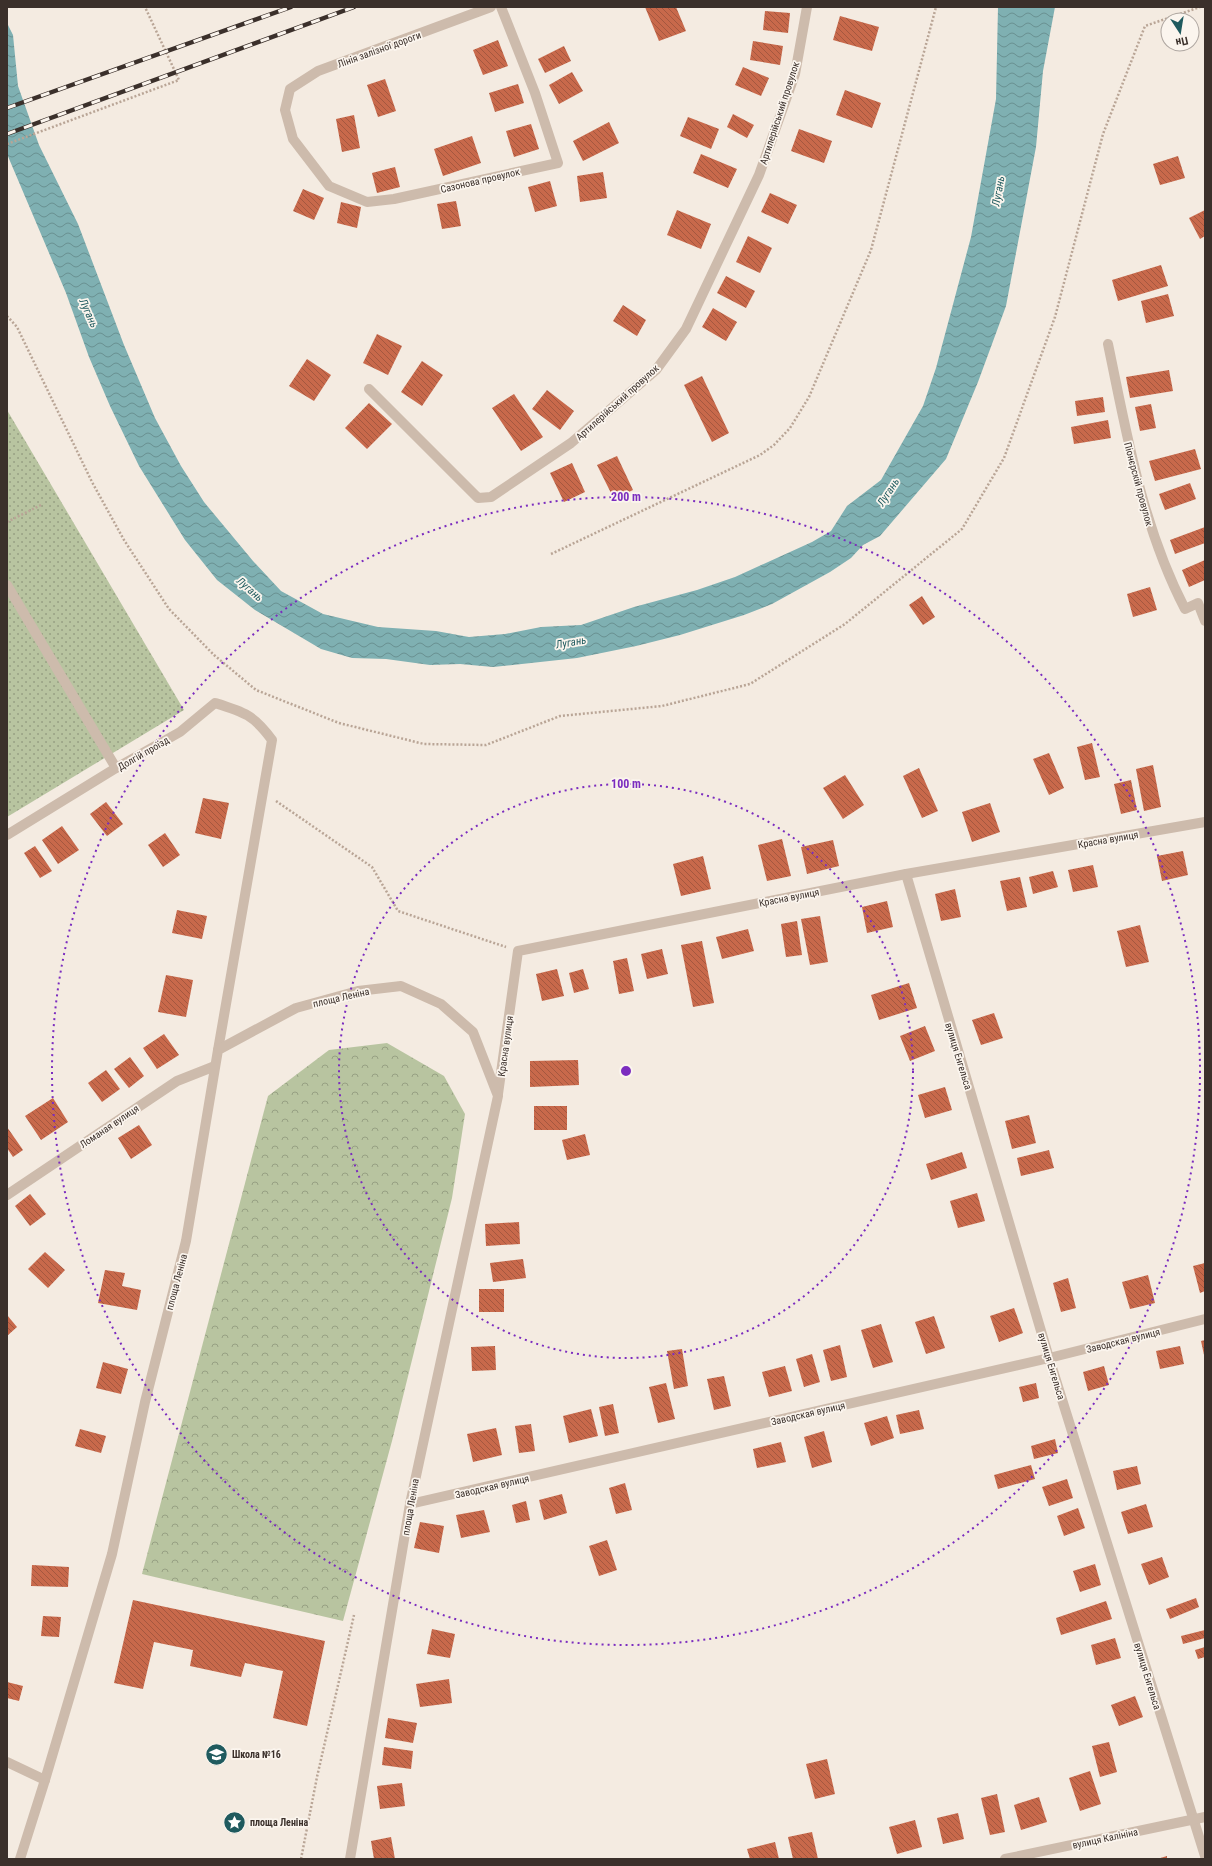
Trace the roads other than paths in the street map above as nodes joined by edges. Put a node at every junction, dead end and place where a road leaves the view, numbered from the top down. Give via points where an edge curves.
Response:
1 (491, 7) edge
2 (501, 7) edge
3 (807, 7) edge
4 (285, 110) joint
5 (1108, 344) dead end
6 (369, 389) dead end
7 (7, 585) edge
8 (1202, 602) edge
9 (1205, 621) edge
10 (116, 768) junction
11 (1205, 822) edge
12 (7, 835) edge
13 (906, 874) junction
14 (218, 1050) junction
15 (215, 1066) junction
16 (498, 1096) junction
17 (7, 1195) edge
18 (1205, 1319) edge
19 (1049, 1358) junction
20 (410, 1504) junction
21 (7, 1762) edge
22 (45, 1780) junction
23 (1205, 1817) edge
24 (1193, 1820) junction
25 (1205, 1856) edge
26 (20, 1859) edge
27 (350, 1859) edge
28 (1005, 1859) edge

1 - 4 street, Лінія залізної дороги via 318,72 290,88
2 - 4 street, Сазонова провулок via 535,93 558,163 394,199 367,202 329,186 293,139
3 - 6 street, Артилерійський провулок via 795,74 759,175 686,329 656,370 632,391 565,448 491,497 478,498
5 - 8 street, Піонєрскій провулок via 1145,511 1169,579 1185,609
7 - 10 street
8 - 9 street, Піонєрскій провулок
10 - 12 street, Долгій проїзд
10 - 14 street, Долгій проїзд via 180,732 215,703 242,711 260,724 272,740
11 - 13 street, Красна вулиця
13 - 16 street, Красна вулиця via 518,951
13 - 19 street, вулиця Енгельса
14 - 15 street, площа Леніна
14 - 16 street, площа Леніна via 296,1008 358,991 401,986 441,1004 473,1032
15 - 17 street, Ломаная вулиця via 177,1080
15 - 22 street, площа Леніна via 186,1241 144,1402 112,1554
16 - 20 street, площа Леніна
18 - 19 street, Заводская вулиця
19 - 20 street, Заводская вулиця
19 - 24 street, вулиця Енгельса
20 - 27 street, площа Леніна
21 - 22 street
22 - 26 street, площа Леніна
23 - 24 street, вулиця Калініна
24 - 25 street, вулиця Енгельса
24 - 28 street, вулиця Калініна

